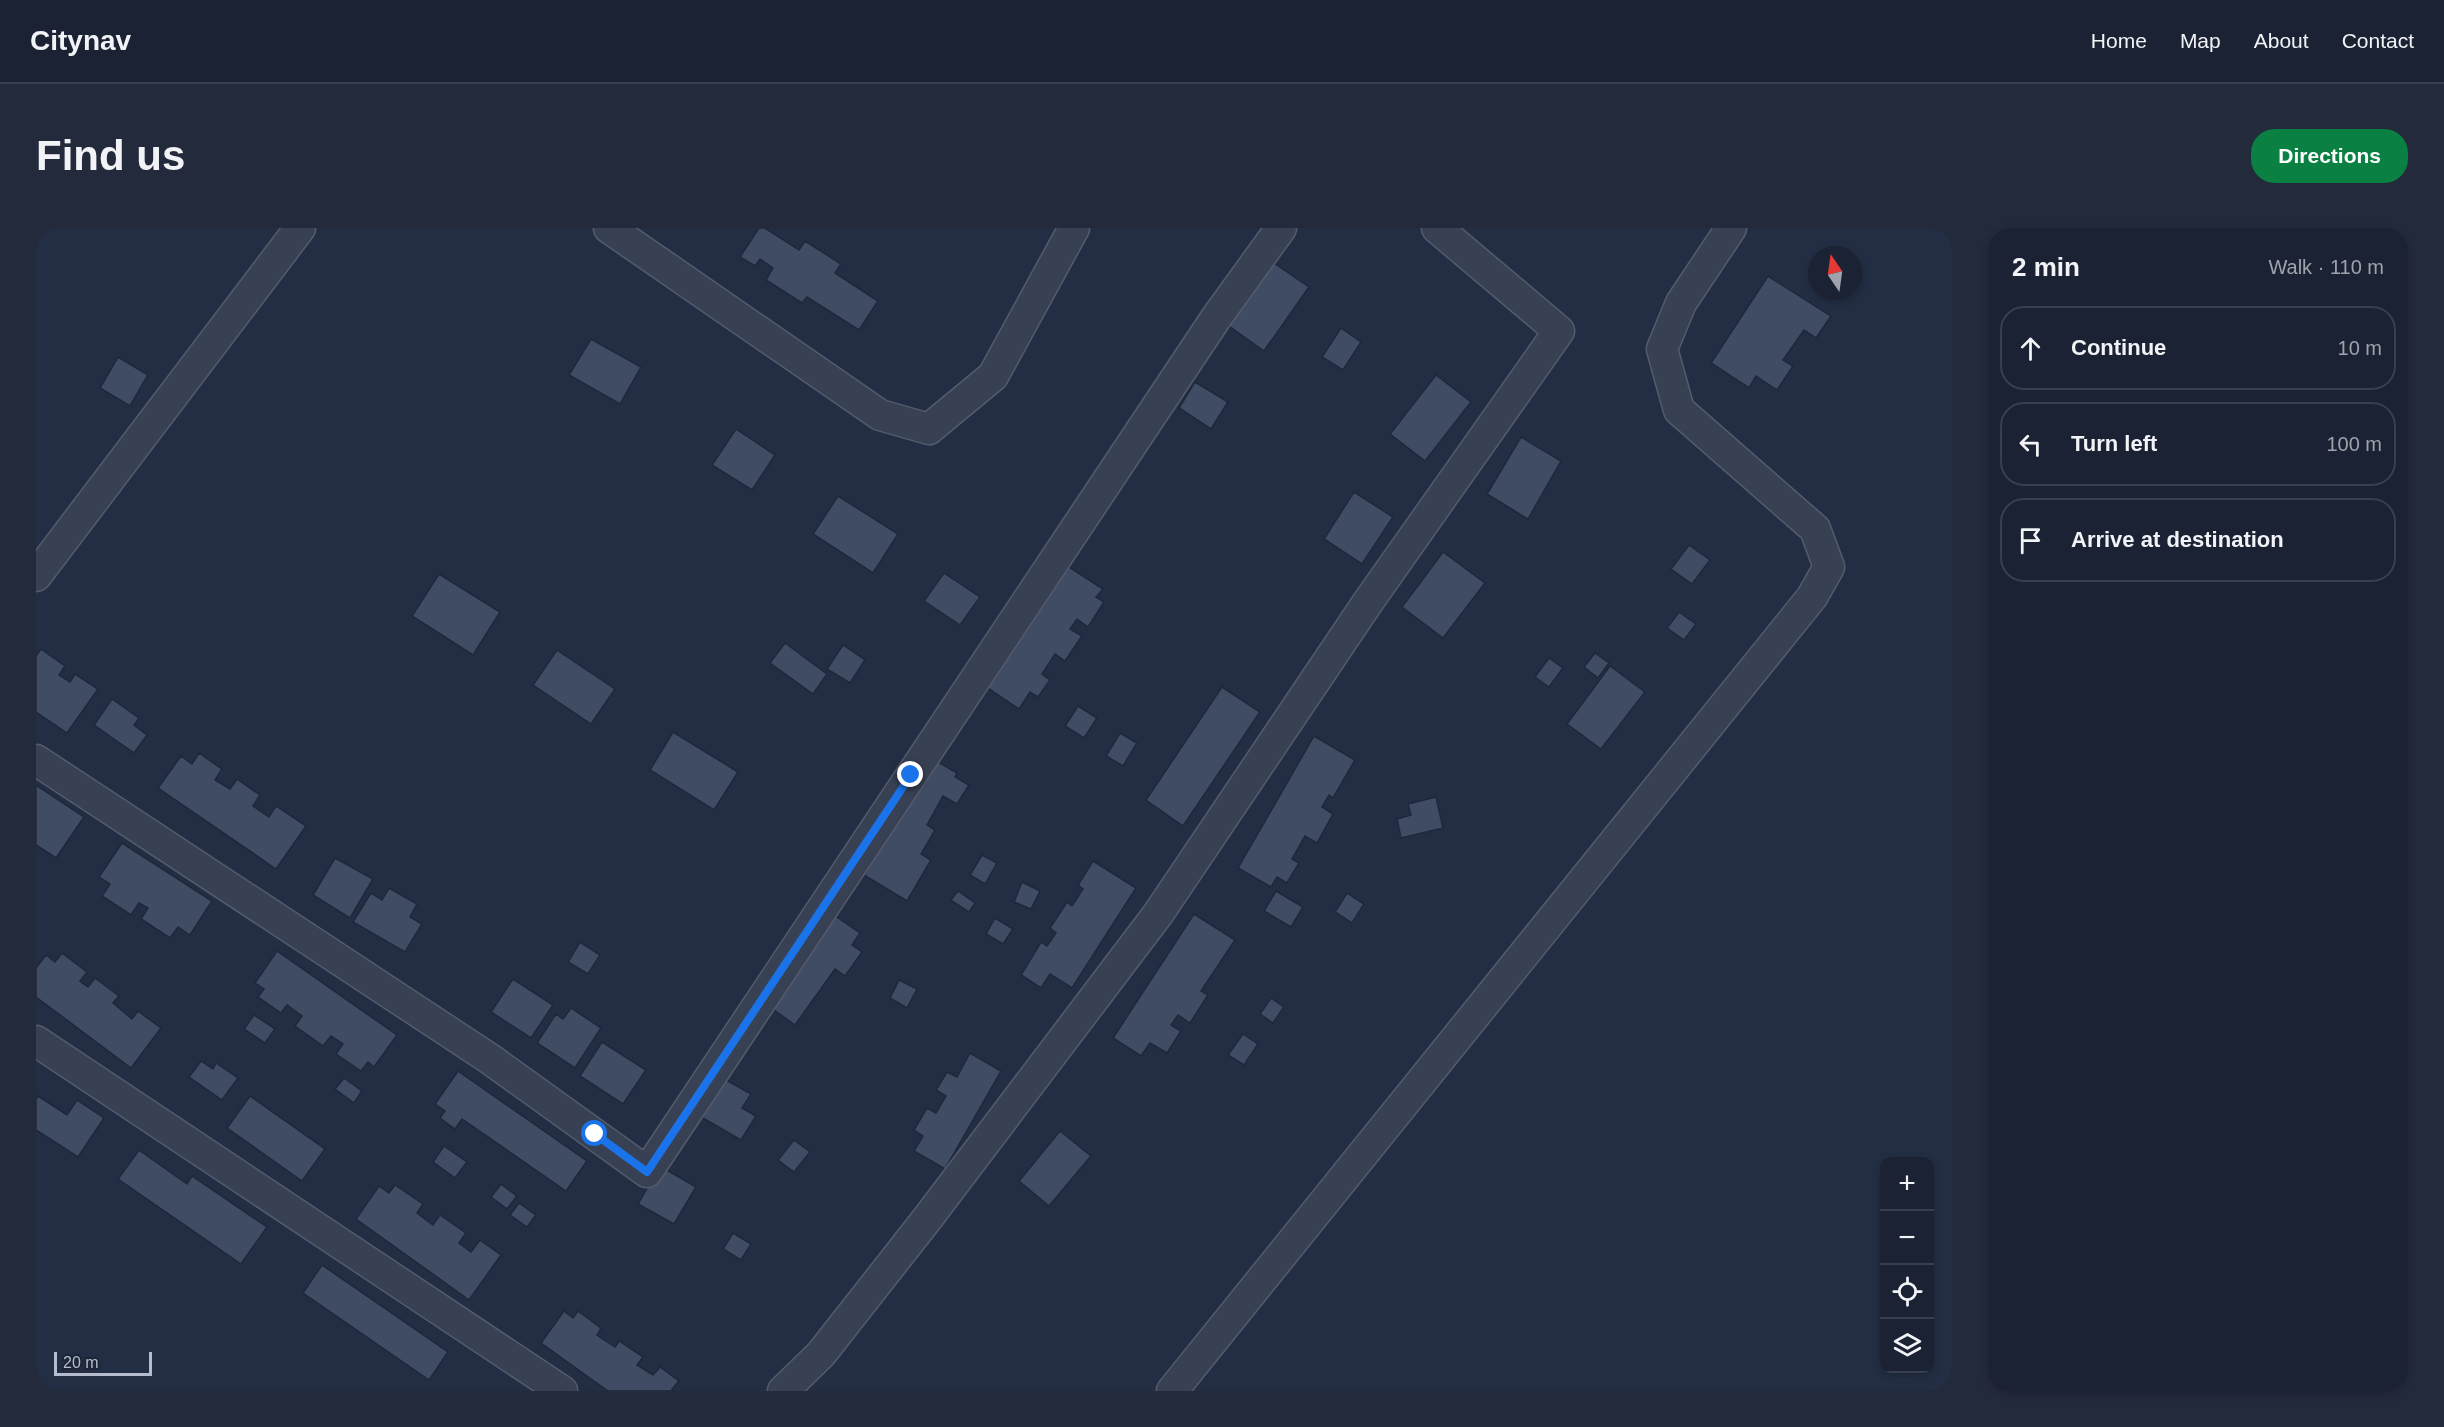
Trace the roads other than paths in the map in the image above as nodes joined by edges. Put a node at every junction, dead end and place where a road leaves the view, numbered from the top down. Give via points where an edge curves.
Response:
1 (300, 228) edge
2 (609, 228) edge
3 (1074, 228) edge
4 (1281, 228) edge
5 (1437, 228) edge
6 (1731, 228) edge
7 (36, 576) edge
8 (36, 760) edge
9 (36, 1041) edge
10 (562, 1391) edge
11 (783, 1391) edge
12 (1172, 1391) edge

1 - 7 street
2 - 3 street via 880,415 929,429 993,376
4 - 8 street via 1216,318 647,1172 490,1059
5 - 11 street via 1559,331 1368,602 1158,914 863,1300 820,1354
6 - 12 street via 1681,303 1662,349 1679,411 1815,528 1829,567 1812,597
9 - 10 street

